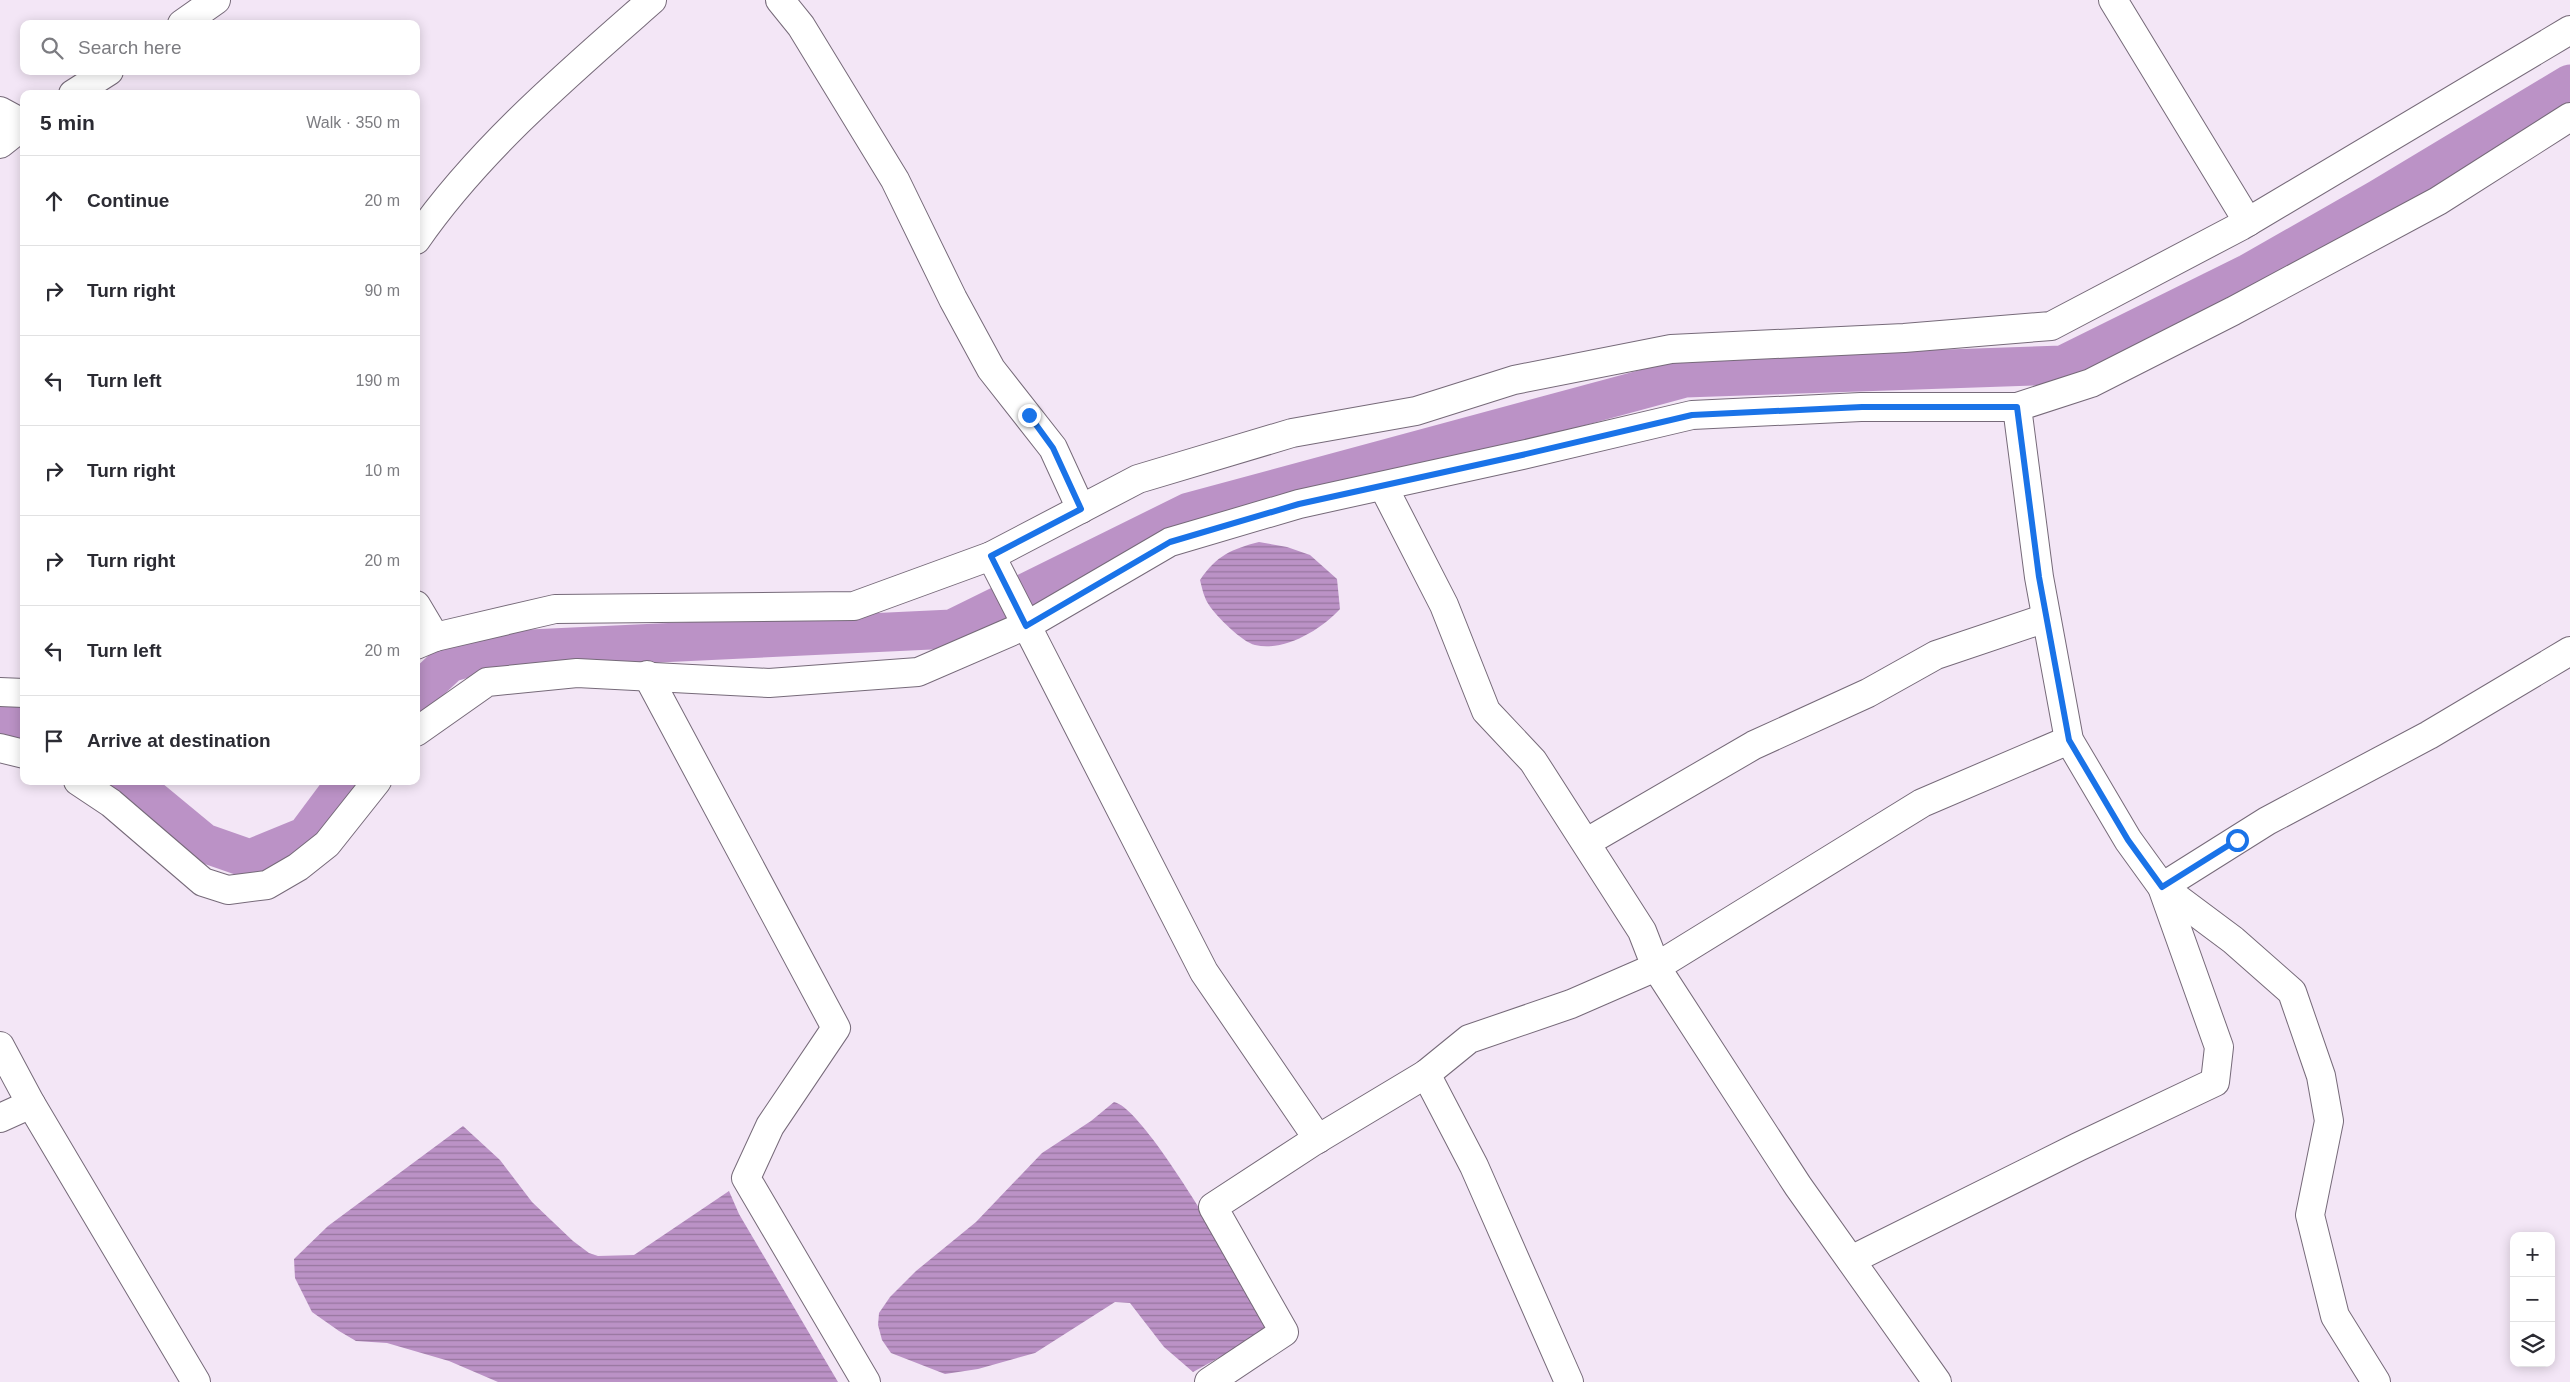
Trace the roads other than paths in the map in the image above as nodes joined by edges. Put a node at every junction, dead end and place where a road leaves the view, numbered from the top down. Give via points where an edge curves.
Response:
1 (216, 0) edge
2 (652, 0) edge
3 (780, 0) edge
4 (2113, 0) edge
5 (188, 20) edge
6 (2570, 30) edge
7 (103, 75) edge
8 (79, 90) edge
9 (0, 111) edge
10 (2570, 117) edge
11 (20, 123) edge
12 (20, 128) edge
13 (0, 144) edge
14 (2248, 222) junction
15 (420, 235) edge
16 (2017, 407) junction
17 (1382, 486) junction
18 (1081, 509) junction
19 (991, 556) junction
20 (2046, 618) junction
21 (420, 619) edge
22 (1026, 626) junction
23 (426, 641) edge
24 (2570, 651) edge
25 (647, 675) junction
26 (0, 692) edge
27 (20, 693) edge
28 (420, 729) edge
29 (2069, 740) junction
30 (0, 748) edge
31 (20, 753) edge
32 (84, 785) edge
33 (374, 785) edge
34 (1587, 842) junction
35 (2162, 887) junction
36 (1656, 967) junction
37 (0, 1046) edge
38 (1426, 1074) junction
39 (31, 1104) junction
40 (0, 1118) edge
41 (1318, 1139) junction
42 (1851, 1260) junction
43 (196, 1382) edge
44 (866, 1382) edge
45 (1209, 1382) edge
46 (1569, 1382) edge
47 (1937, 1382) edge
48 (2376, 1382) edge

1 - 5 street
2 - 15 street via 551,89 467,176
3 - 18 street via 801,26 895,180 987,362 1053,448
4 - 14 street
6 - 14 street
7 - 8 street
9 - 11 street
10 - 16 street via 2438,200 2234,311 2091,383
12 - 13 street
14 - 18 street via 2051,326 1904,338 1671,349 1514,380 1416,411 1292,433 1138,479
16 - 17 street via 1862,407 1692,415
16 - 20 street
17 - 22 street via 1299,504 1170,542
17 - 34 street via 1444,605 1486,711 1534,761
18 - 19 street
19 - 22 street
19 - 23 street via 854,606 555,609
20 - 29 street
20 - 34 street via 1936,654 1868,693 1754,745
21 - 23 street
22 - 25 street via 918,672 769,683
22 - 41 street via 1204,972
24 - 35 street via 2430,735 2267,821
25 - 28 street via 576,672 487,682
25 - 44 street via 836,1028 770,1126 746,1178
26 - 27 street
29 - 35 street via 2128,840
29 - 36 street via 1922,803
30 - 31 street
32 - 33 street via 111,803 203,882 228,890 267,885 298,867 326,844
34 - 36 street via 1642,931
35 - 42 street via 2219,1047 2215,1082
35 - 48 street via 2233,940 2292,992 2321,1076 2329,1121 2310,1215 2335,1316
36 - 38 street via 1571,1004 1469,1039
36 - 42 street via 1798,1186
37 - 39 street
38 - 41 street
38 - 46 street via 1474,1166
39 - 40 street
39 - 43 street
41 - 45 street via 1213,1207 1284,1332
42 - 47 street

